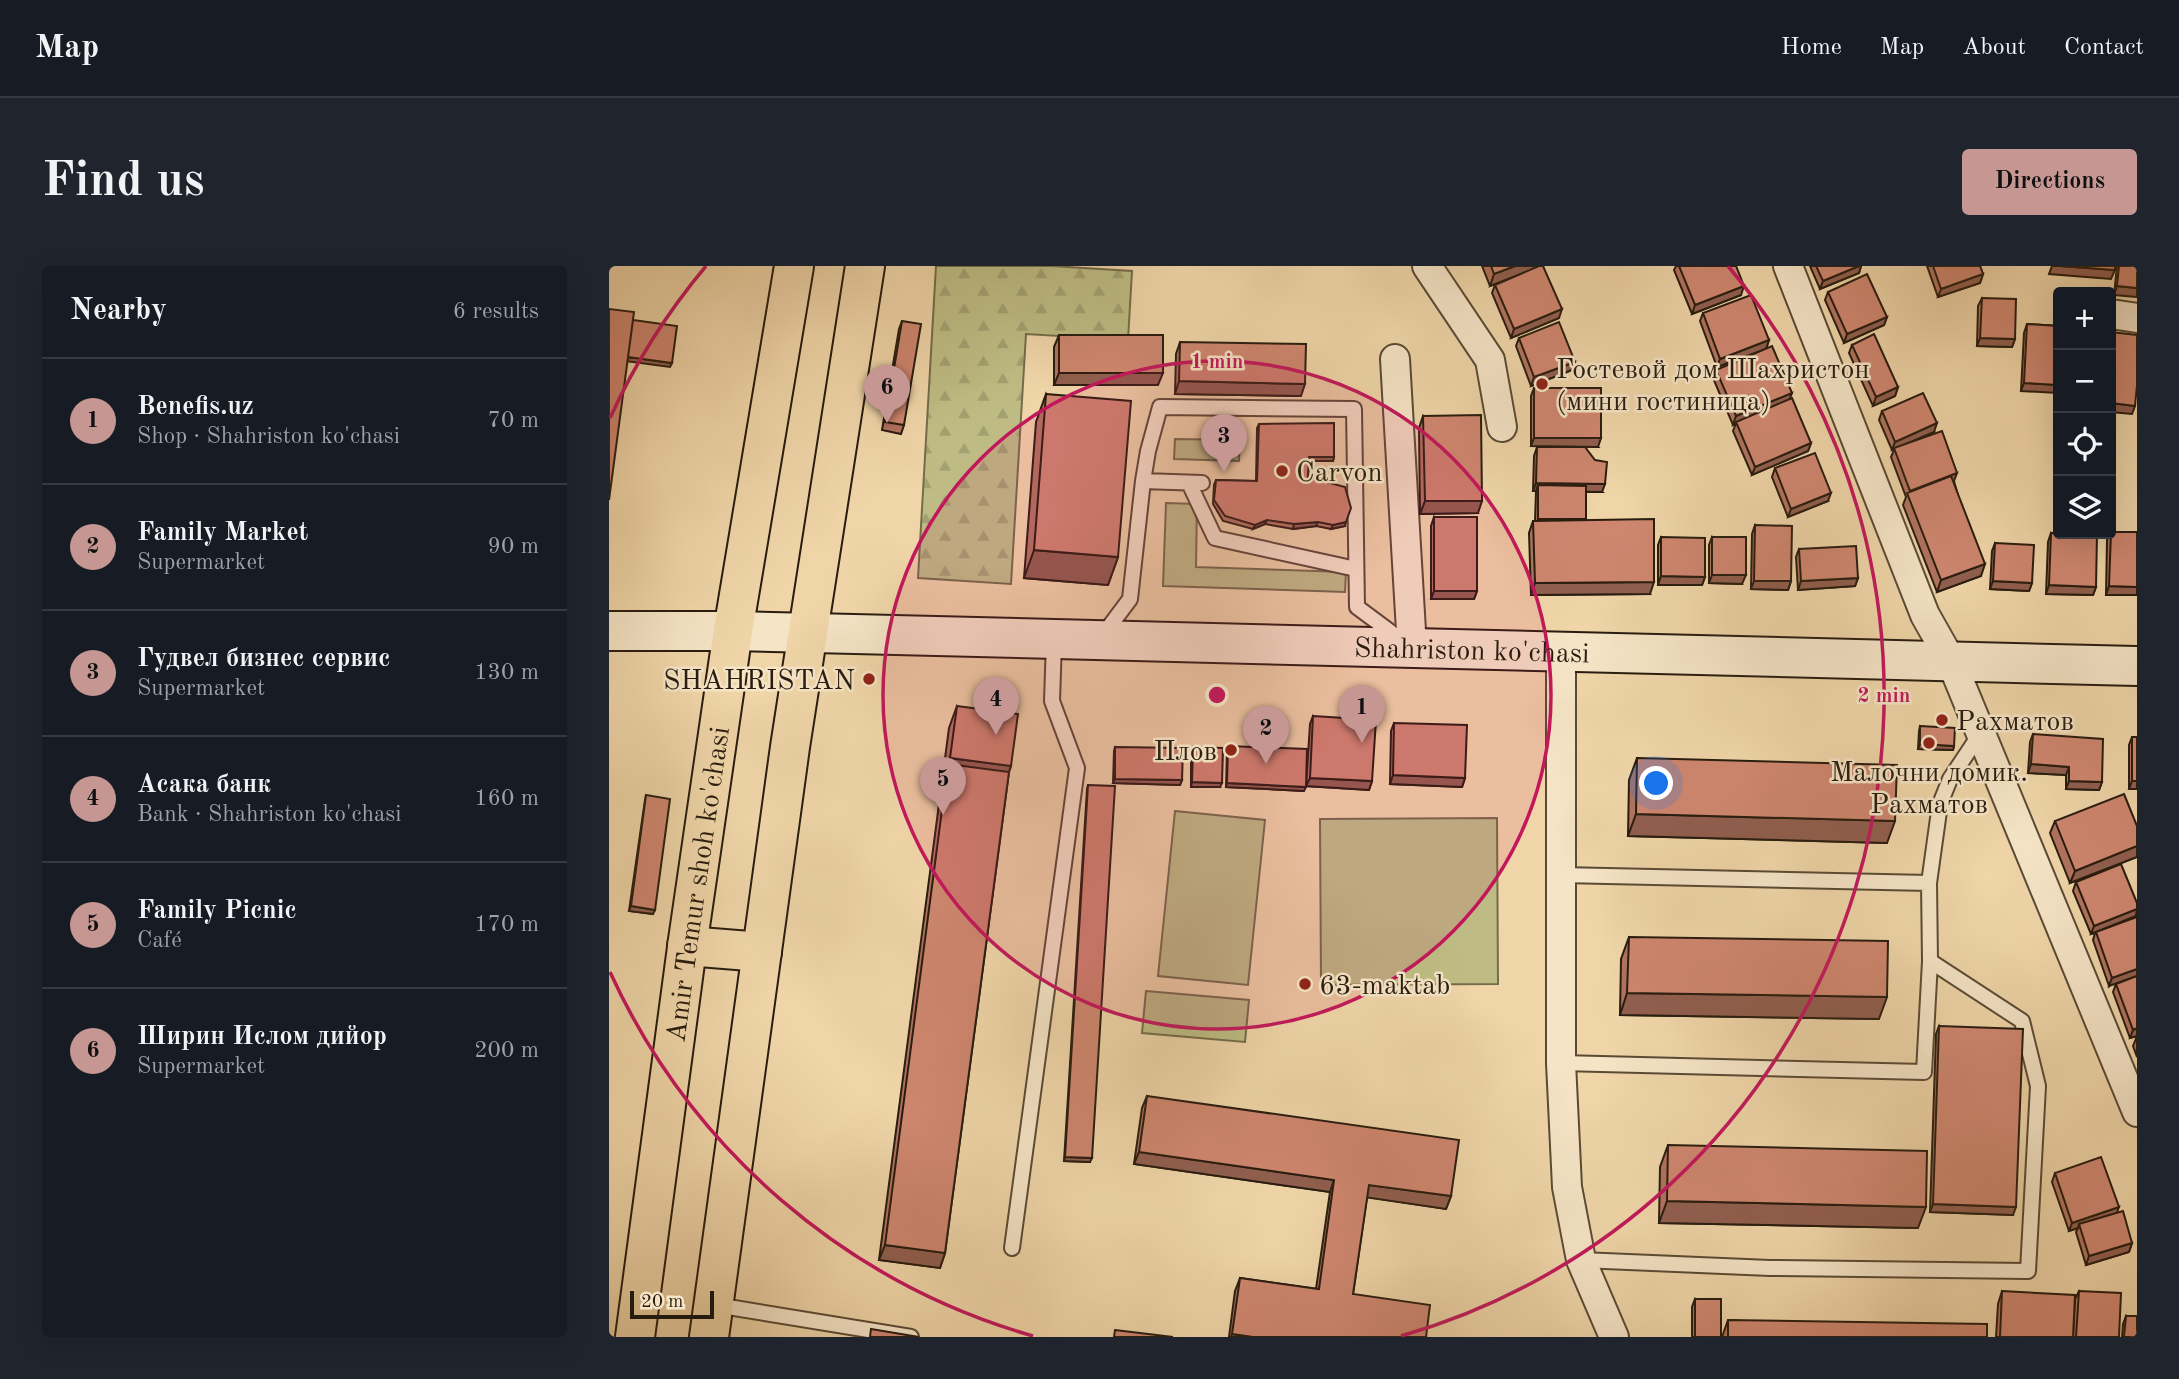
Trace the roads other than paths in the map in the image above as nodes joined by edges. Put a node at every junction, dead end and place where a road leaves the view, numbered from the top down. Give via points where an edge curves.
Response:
1 (794, 266) edge
2 (865, 266) edge
3 (1427, 266) edge
4 (1788, 266) edge
5 (2116, 315) edge
6 (2137, 318) edge
7 (1395, 359) dead end
8 (1502, 427) dead end
9 (1143, 481) junction
10 (1356, 569) junction
11 (609, 631) edge
12 (733, 631) junction
13 (808, 634) junction
14 (1054, 639) junction
15 (1099, 640) junction
16 (1412, 648) junction
17 (1561, 652) junction
18 (1951, 662) junction
19 (2137, 666) edge
20 (1980, 734) junction
21 (1561, 876) junction
22 (1929, 883) junction
23 (687, 946) junction
24 (762, 952) junction
25 (1930, 961) junction
26 (1561, 1063) junction
27 (2137, 1112) edge
28 (1012, 1248) dead end
29 (1581, 1261) junction
30 (711, 1321) edge
31 (635, 1337) edge
32 (911, 1337) edge
33 (1614, 1337) edge

1 - 12 main road, Amir Temur shoh ko'chasi
2 - 13 main road
3 - 8 street via 1490,360
4 - 18 street via 1925,615
5 - 6 street
7 - 16 street
9 - 10 lane via 1195,483 1215,538
9 - 10 lane via 1160,407 1354,409 1351,479
9 - 15 lane via 1130,599
10 - 16 lane via 1357,607
11 - 12 main road, Shahriston ko'chasi
12 - 13 main road, Shahriston ko'chasi
12 - 23 main road, Amir Temur shoh ko'chasi
13 - 14 main road, Shahriston ko'chasi
13 - 24 main road
14 - 15 main road, Shahriston ko'chasi
14 - 28 lane via 1052,701 1077,768
15 - 16 main road, Shahriston ko'chasi
16 - 17 main road, Shahriston ko'chasi
17 - 18 main road, Shahriston ko'chasi
17 - 21 street
18 - 19 main road, Shahriston ko'chasi
18 - 20 street
20 - 22 lane via 1950,779 1940,804
20 - 27 street
21 - 22 lane
21 - 26 street
22 - 25 lane
23 - 24 main road
23 - 31 main road, Amir Temur shoh ko'chasi
24 - 30 main road
25 - 26 lane via 1924,1072
25 - 29 lane via 2022,1021 2039,1086 2028,1271
26 - 29 street via 1567,1187
29 - 33 street
30 - 32 lane

